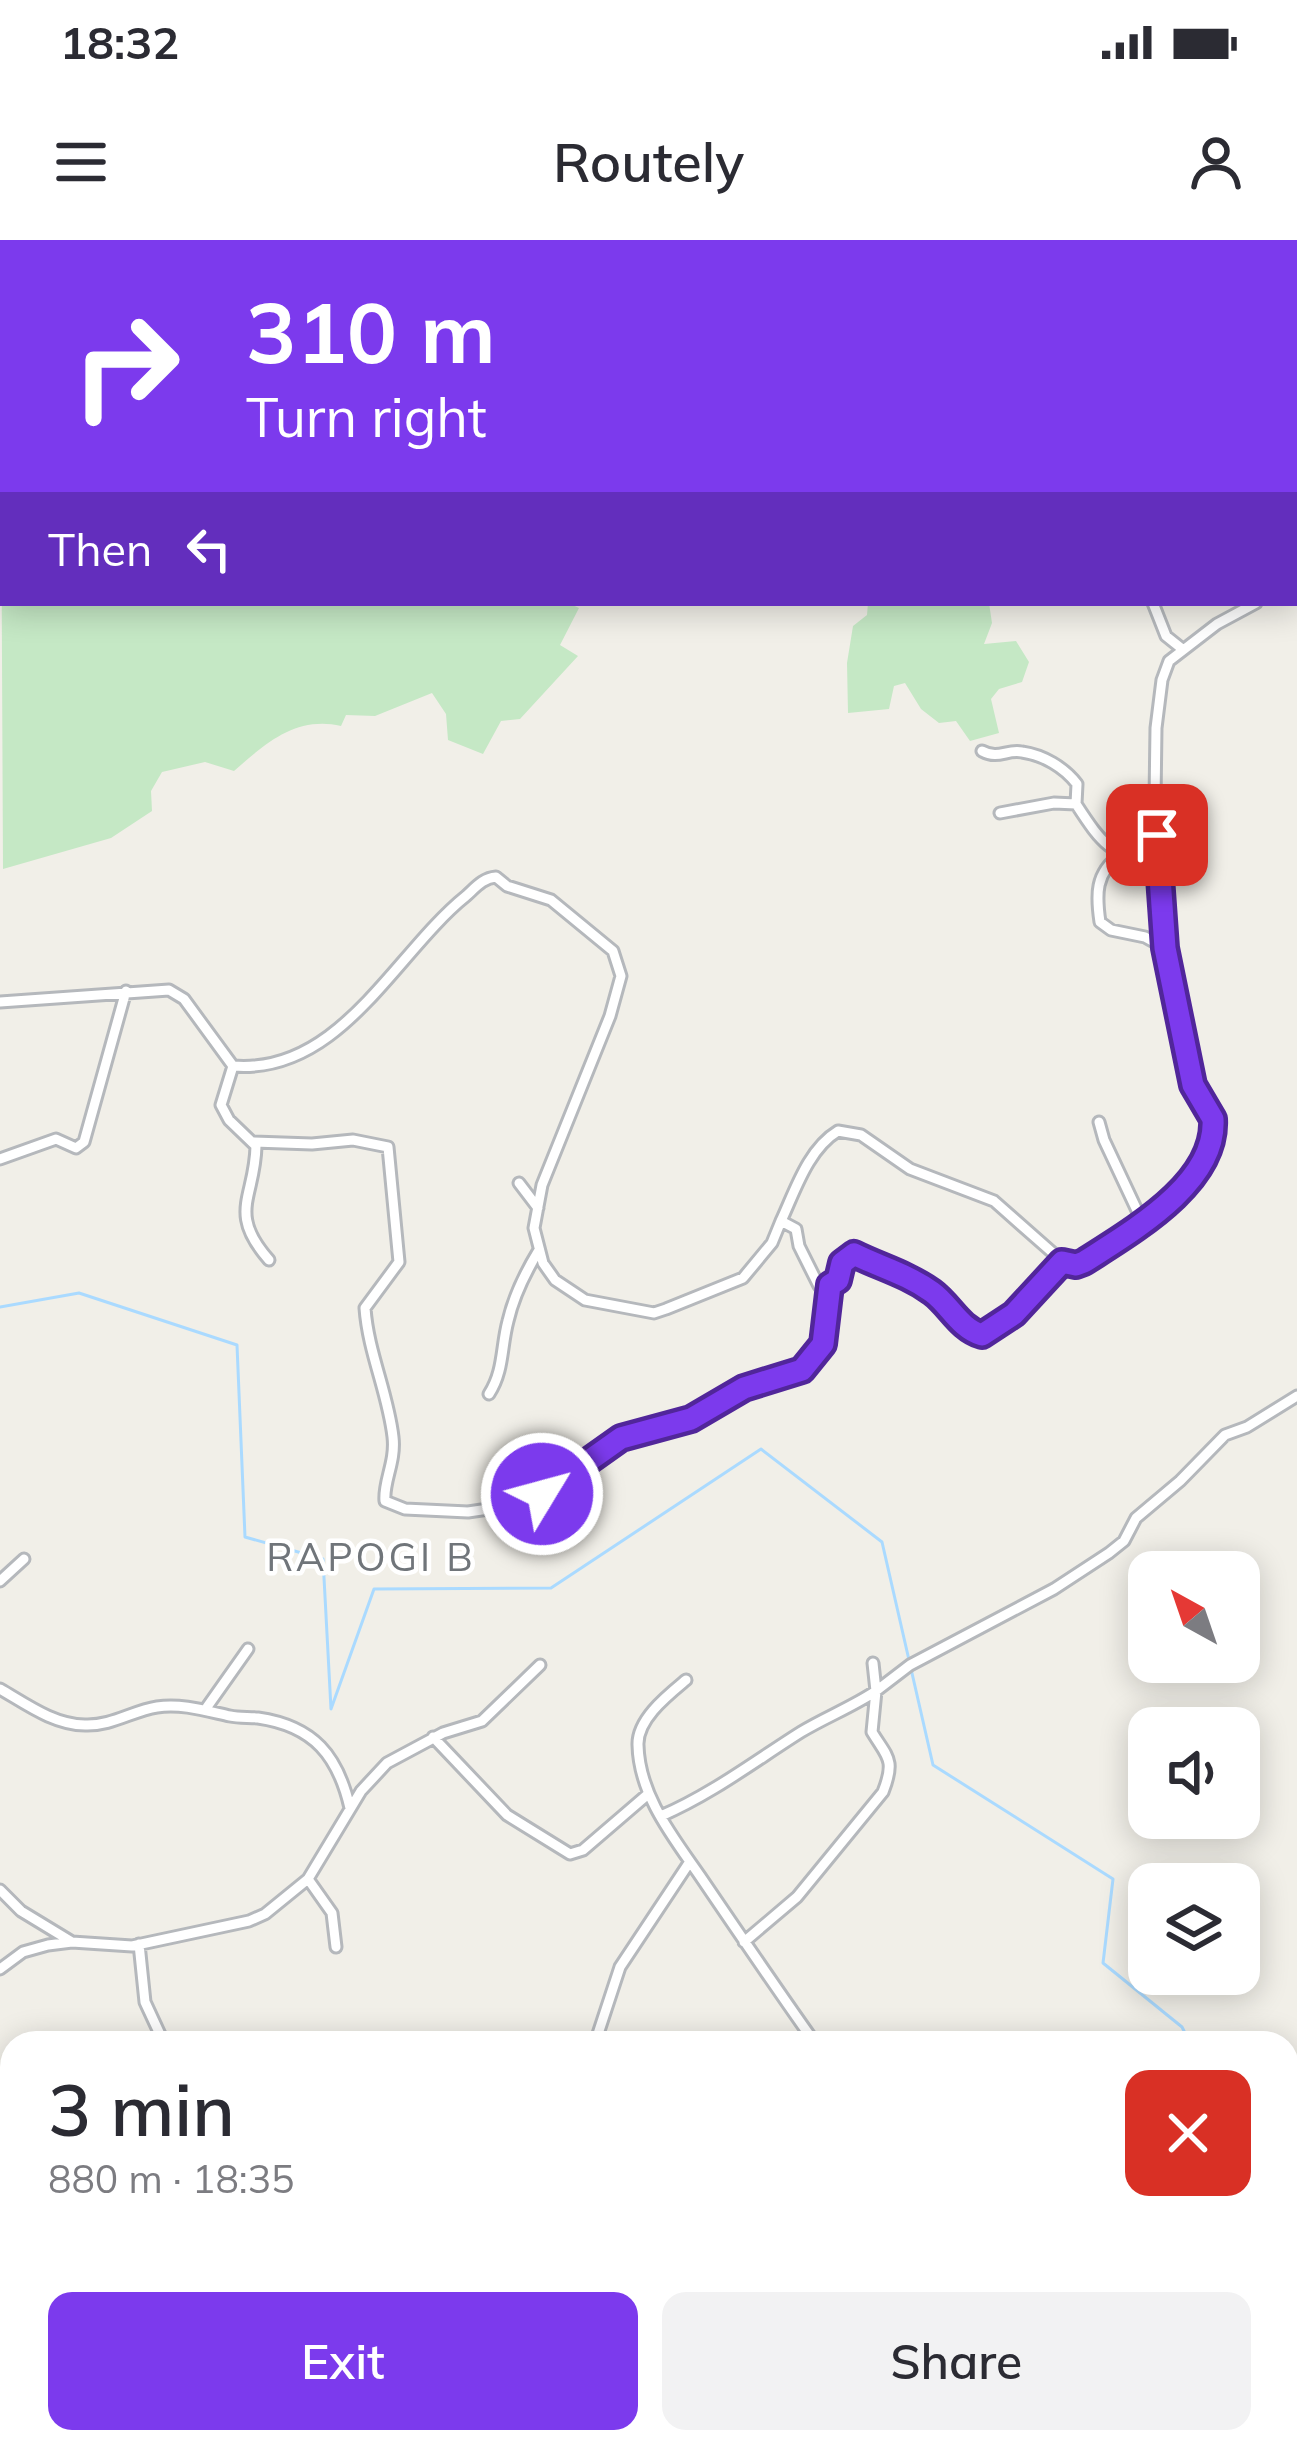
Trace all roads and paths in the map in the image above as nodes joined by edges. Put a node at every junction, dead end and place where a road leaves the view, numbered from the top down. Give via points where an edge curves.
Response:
1 (1154, 606) edge
2 (1237, 606) edge
3 (1250, 606) edge
4 (1233, 615) junction
5 (1181, 648) junction
6 (982, 751) dead end
7 (1076, 804) junction
8 (1000, 813) dead end
9 (1120, 855) junction
10 (1159, 870) junction
11 (1165, 948) junction
12 (126, 991) junction
13 (0, 1002) edge
14 (233, 1066) junction
15 (1099, 1122) dead end
16 (253, 1142) junction
17 (0, 1159) edge
18 (519, 1183) dead end
19 (538, 1208) junction
20 (781, 1221) junction
21 (1142, 1221) junction
22 (539, 1250) junction
23 (269, 1260) dead end
24 (1062, 1262) junction
25 (830, 1285) junction
26 (489, 1394) dead end
27 (1297, 1396) edge
28 (24, 1559) dead end
29 (0, 1581) edge
30 (248, 1649) dead end
31 (873, 1664) dead end
32 (540, 1665) dead end
33 (686, 1680) dead end
34 (0, 1688) edge
35 (876, 1691) junction
36 (207, 1707) junction
37 (433, 1737) junction
38 (647, 1795) junction
39 (350, 1808) junction
40 (661, 1816) junction
41 (689, 1863) junction
42 (308, 1879) junction
43 (0, 1890) edge
44 (72, 1942) junction
45 (745, 1942) junction
46 (139, 1944) junction
47 (336, 1947) dead end
48 (0, 1970) edge
49 (158, 2031) edge
50 (599, 2031) edge
51 (807, 2031) edge

1 - 5 street via 1166,636
2 - 4 street
3 - 4 street
4 - 5 street
5 - 10 street via 1162,680 1158,712
6 - 7 street via 995,758 1022,752 1061,767 1076,784
7 - 8 street
7 - 9 street
9 - 10 street
9 - 11 street via 1098,886 1100,922
10 - 11 street
11 - 21 street via 1193,1085 1214,1129 1199,1172
12 - 13 street
12 - 14 street via 176,994
12 - 17 street via 84,1142 76,1148 56,1139
14 - 16 street via 220,1105
14 - 19 street via 314,1046 488,877 551,900 613,951 621,976
15 - 21 street
16 - 23 street via 246,1220
16 - 25 street via 353,1140 392,1156 400,1262 365,1308 393,1438 394,1468 383,1493 405,1509 509,1506 542,1494 621,1438 691,1419 744,1388 802,1370 823,1344
18 - 19 street
19 - 22 street
20 - 22 street via 743,1278 655,1313 568,1292
20 - 24 street via 806,1168 838,1131 994,1202
20 - 25 street via 796,1229 815,1283
21 - 24 street via 1084,1262
22 - 26 street via 521,1280
24 - 25 street via 1014,1314 982,1335 907,1276 854,1254
27 - 35 street via 1208,1450 1109,1553
28 - 29 street
30 - 36 street
31 - 35 street
32 - 37 street via 482,1721
33 - 38 street via 640,1731
34 - 36 street via 35,1711 85,1725 163,1705
35 - 40 street
35 - 45 street via 872,1732 888,1753 883,1792 796,1897
36 - 39 street via 314,1738 344,1782
37 - 38 street via 507,1815 570,1854
37 - 39 street via 387,1762
38 - 40 street
39 - 42 street
40 - 41 street
41 - 45 street
41 - 50 street via 620,1967
42 - 46 street via 249,1921
42 - 47 street via 332,1912
43 - 44 street
44 - 46 street
44 - 48 street via 23,1952
45 - 51 street
46 - 49 street via 145,2002

